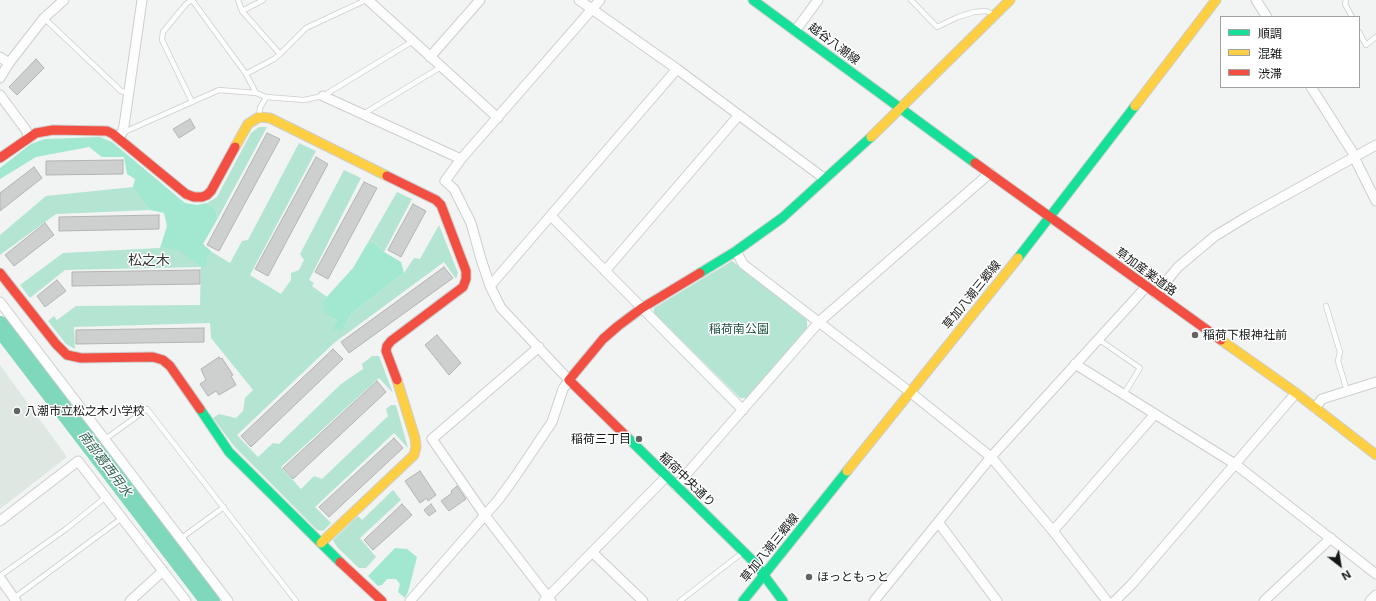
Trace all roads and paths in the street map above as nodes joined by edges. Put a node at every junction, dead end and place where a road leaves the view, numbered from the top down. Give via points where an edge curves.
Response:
1 (64, 0) edge
2 (142, 0) edge
3 (192, 0) edge
4 (238, 0) edge
5 (263, 0) edge
6 (367, 0) edge
7 (480, 0) edge
8 (579, 0) edge
9 (600, 0) edge
10 (753, 0) edge
11 (818, 0) edge
12 (911, 0) edge
13 (1010, 0) edge
14 (1216, 0) edge
15 (1256, 0) edge
16 (1346, 0) edge
17 (592, 10) junction
18 (242, 11) junction
19 (994, 15) junction
20 (1266, 16) edge
21 (1351, 16) edge
22 (44, 18) junction
23 (795, 30) junction
24 (1360, 34) edge
25 (1376, 37) edge
26 (413, 41) junction
27 (280, 54) junction
28 (0, 57) edge
29 (430, 57) junction
30 (9, 62) junction
31 (441, 66) junction
32 (677, 69) junction
33 (246, 74) junction
34 (0, 78) edge
35 (1312, 88) edge
36 (256, 93) junction
37 (129, 94) junction
38 (0, 95) edge
39 (323, 96) junction
40 (266, 97) junction
41 (192, 102) junction
42 (901, 109) junction
43 (363, 114) junction
44 (739, 115) junction
45 (259, 117) junction
46 (498, 118) junction
47 (120, 136) junction
48 (29, 137) junction
49 (1376, 145) edge
50 (1355, 156) junction
51 (0, 158) edge
52 (462, 159) junction
53 (990, 173) junction
54 (825, 179) junction
55 (1376, 201) edge
56 (550, 216) junction
57 (1050, 218) junction
58 (736, 250) junction
59 (605, 271) junction
60 (0, 273) edge
61 (490, 286) junction
62 (1146, 287) junction
63 (1156, 294) junction
64 (0, 302) edge
65 (1326, 306) dead end
66 (642, 308) junction
67 (820, 321) junction
68 (1098, 340) junction
69 (539, 347) junction
70 (1076, 364) junction
71 (569, 380) junction
72 (1376, 382) edge
73 (1347, 391) junction
74 (910, 392) junction
75 (1296, 393) junction
76 (1124, 394) junction
77 (1315, 408) junction
78 (743, 410) junction
79 (1155, 414) junction
80 (104, 440) junction
81 (1376, 455) edge
82 (992, 457) junction
83 (1235, 464) junction
84 (666, 477) junction
85 (676, 486) junction
86 (106, 497) junction
87 (224, 508) junction
88 (484, 514) junction
89 (123, 518) junction
90 (0, 521) edge
91 (938, 522) junction
92 (1053, 531) junction
93 (1331, 538) junction
94 (180, 539) junction
95 (321, 543) junction
96 (592, 552) junction
97 (743, 552) junction
98 (163, 571) junction
99 (764, 574) junction
100 (1376, 574) edge
101 (0, 577) edge
102 (881, 593) junction
103 (1376, 595) edge
104 (15, 599) edge
105 (548, 600) edge
106 (130, 601) edge
107 (186, 601) edge
108 (228, 601) edge
109 (296, 601) edge
110 (382, 601) edge
111 (410, 601) edge
112 (643, 601) edge
113 (680, 601) edge
114 (743, 601) edge
115 (783, 601) edge
116 (874, 601) edge
117 (886, 601) edge
118 (998, 601) edge
119 (1107, 601) edge
120 (1115, 601) edge
121 (1264, 601) edge
122 (1370, 601) edge

1 - 22 street
2 - 37 street
3 - 33 lane
3 - 41 lane via 163,32 162,40
4 - 18 lane
5 - 18 lane
6 - 26 street
6 - 27 lane via 306,28
7 - 29 street
8 - 17 street
9 - 17 street
10 - 23 street, 越谷八潮線
11 - 23 street
12 - 19 lane via 938,27 974,12 986,11
13 - 19 street
14 - 57 street, 草加八潮三郷線
15 - 20 street
16 - 21 lane via 1345,4
17 - 32 street
17 - 46 street
18 - 27 lane
19 - 42 street
22 - 30 street
22 - 37 lane via 121,90
23 - 42 street, 越谷八潮線
24 - 25 lane via 1366,45
26 - 29 street
26 - 39 lane
27 - 33 lane
28 - 30 street
29 - 31 street
30 - 34 street
31 - 43 lane
31 - 46 street
32 - 44 street
32 - 56 street
33 - 36 lane
35 - 50 street
36 - 40 lane
36 - 41 lane via 219,90
37 - 47 street
38 - 48 street
39 - 40 lane via 304,100
39 - 43 street
40 - 45 lane via 260,108
41 - 47 lane
42 - 53 street, 草加産業道路
42 - 54 street
43 - 52 street
44 - 54 street
44 - 59 street
45 - 47 street via 248,124 212,191 202,197 186,194
45 - 95 street via 270,118 436,200 445,213 466,271 463,287 387,346 386,351 415,438 414,455
46 - 52 street
47 - 48 street via 98,130 53,130
48 - 51 street
49 - 50 street
50 - 55 street
50 - 63 street via 1215,236 1178,267
52 - 61 street via 446,181 454,189 471,223
53 - 57 street, 草加産業道路
53 - 67 street
54 - 58 street via 782,218
56 - 59 street
56 - 61 street
57 - 62 street, 草加産業道路
57 - 74 street, 草加八潮三郷線
58 - 66 street
58 - 67 street via 743,264
59 - 66 street
60 - 95 street via 67,355 81,358 153,357 163,360 170,366 229,452
61 - 69 street via 501,308
62 - 63 street, 草加産業道路
62 - 68 street
63 - 75 street, 草加産業道路
64 - 80 street
65 - 73 lane via 1340,352 1338,361
66 - 71 street via 603,340
66 - 78 street
67 - 74 street
67 - 78 street
68 - 70 street
68 - 76 lane via 1140,368
69 - 71 street
69 - 88 street via 432,439
70 - 76 street
70 - 82 street
71 - 84 street, 稲荷中央通り
71 - 88 street via 563,389 552,422 515,477
72 - 73 street
73 - 77 street via 1322,398
74 - 82 street
74 - 99 street, 草加八潮三郷線
75 - 77 street, 草加産業道路
75 - 83 street
76 - 79 street
77 - 81 street, 草加産業道路
78 - 85 street
79 - 83 street
79 - 92 street
80 - 87 lane via 147,409
80 - 94 street
82 - 91 street
82 - 92 street
83 - 93 street
83 - 120 street
84 - 85 street, 稲荷中央通り
84 - 96 street
85 - 97 street, 稲荷中央通り
86 - 89 street
86 - 90 street via 78,461
86 - 101 lane
87 - 94 lane
87 - 109 lane
88 - 105 street
88 - 111 street
89 - 98 street
89 - 104 lane
91 - 102 street
91 - 118 street
92 - 119 street
93 - 100 street
93 - 121 street
94 - 108 street
95 - 110 street
96 - 105 street
96 - 112 street
97 - 99 street, 稲荷中央通り
97 - 113 lane
98 - 106 street
98 - 107 street
99 - 114 street, 草加八潮三郷線
99 - 115 street, 稲荷中央通り
101 - 104 street
102 - 116 street
102 - 117 street
103 - 122 street

